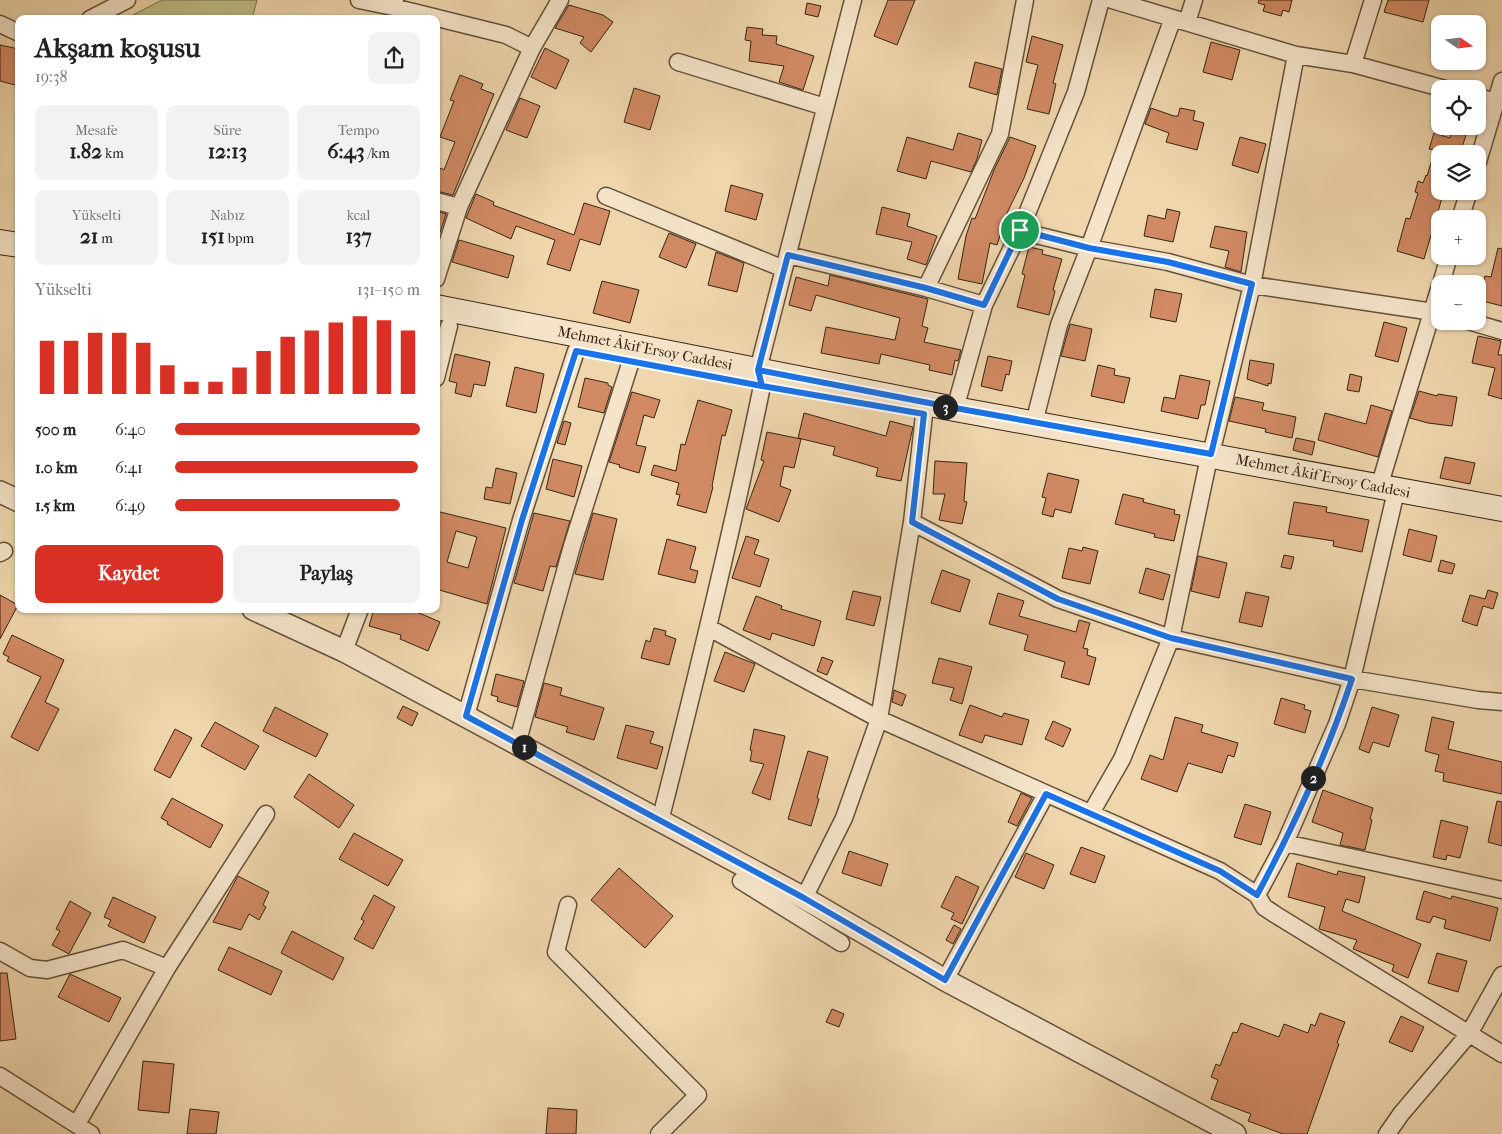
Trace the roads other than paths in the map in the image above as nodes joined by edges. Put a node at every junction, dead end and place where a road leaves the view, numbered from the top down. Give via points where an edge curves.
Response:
1 (127, 0) edge
2 (359, 0) edge
3 (560, 0) edge
4 (853, 0) edge
5 (1025, 0) edge
6 (1101, 0) edge
7 (1112, 0) edge
8 (1194, 0) edge
9 (1373, 0) edge
10 (394, 3) edge
11 (98, 15) edge
12 (435, 15) edge
13 (440, 17) edge
14 (1180, 20) junction
15 (0, 24) edge
16 (15, 31) edge
17 (532, 48) junction
18 (1296, 55) junction
19 (678, 62) dead end
20 (1353, 64) junction
21 (1502, 81) edge
22 (1431, 85) edge
23 (1486, 99) edge
24 (1496, 102) junction
25 (826, 107) junction
26 (1483, 145) edge
27 (606, 196) dead end
28 (440, 202) edge
29 (459, 208) junction
30 (1020, 230) junction
31 (0, 242) edge
32 (15, 244) edge
33 (1089, 248) junction
34 (0, 255) edge
35 (15, 257) edge
36 (786, 262) junction
37 (440, 267) edge
38 (1252, 284) junction
39 (926, 288) junction
40 (984, 305) junction
41 (440, 308) edge
42 (1431, 311) edge
43 (443, 325) edge
44 (1486, 326) edge
45 (1431, 330) edge
46 (1502, 331) edge
47 (440, 348) edge
48 (576, 351) junction
49 (631, 361) junction
50 (760, 378) junction
51 (955, 408) junction
52 (924, 414) junction
53 (1034, 423) junction
54 (1209, 461) junction
55 (0, 492) edge
56 (1387, 494) junction
57 (15, 499) edge
58 (1502, 509) edge
59 (1502, 514) edge
60 (912, 522) junction
61 (262, 613) edge
62 (358, 613) edge
63 (709, 628) junction
64 (1171, 638) junction
65 (344, 651) junction
66 (1352, 679) junction
67 (1502, 702) edge
68 (466, 716) junction
69 (879, 719) junction
70 (517, 744) junction
71 (1046, 794) junction
72 (1091, 813) junction
73 (266, 814) dead end
74 (660, 821) junction
75 (1285, 843) junction
76 (741, 881) dead end
77 (1502, 890) edge
78 (1257, 895) junction
79 (804, 898) junction
80 (568, 905) dead end
81 (841, 942) dead end
82 (0, 952) edge
83 (167, 968) junction
84 (1502, 975) edge
85 (945, 980) junction
86 (1469, 1034) junction
87 (1502, 1054) edge
88 (0, 1076) edge
89 (77, 1124) junction
90 (91, 1134) edge
91 (659, 1134) edge
92 (1235, 1134) edge
93 (1387, 1134) edge

1 - 11 street
2 - 10 street
3 - 17 street
4 - 25 street
5 - 39 street via 1000,134
6 - 30 street via 1076,92
7 - 14 street
8 - 14 street
9 - 20 street
10 - 12 street
13 - 17 street via 506,36
14 - 18 street
14 - 33 street
15 - 16 street
17 - 29 street
18 - 20 street
18 - 38 street
19 - 25 street
20 - 22 street
21 - 24 street
23 - 24 street
24 - 26 street
25 - 36 street
27 - 36 street
28 - 29 street
29 - 37 street
30 - 33 street
30 - 40 street
31 - 32 main road
33 - 38 street via 1168,262
33 - 53 street via 1059,325
34 - 35 main road
36 - 39 street
36 - 50 street
38 - 42 street
38 - 54 street
39 - 40 street
40 - 51 street
41 - 50 main road, Mehmet Âkif Ersoy Caddesi
43 - 47 street
43 - 48 main road, Mehmet Âkif Ersoy Caddesi
44 - 46 street
45 - 56 street
48 - 49 main road, Mehmet Âkif Ersoy Caddesi
48 - 68 street via 522,520
49 - 50 main road, Mehmet Âkif Ersoy Caddesi
49 - 70 street via 572,546
50 - 51 main road, Mehmet Âkif Ersoy Caddesi
50 - 52 main road, Mehmet Âkif Ersoy Caddesi
50 - 63 street via 737,507
51 - 53 main road, Mehmet Âkif Ersoy Caddesi
52 - 54 main road, Mehmet Âkif Ersoy Caddesi
52 - 60 street
53 - 54 main road, Mehmet Âkif Ersoy Caddesi
54 - 56 main road, Mehmet Âkif Ersoy Caddesi
54 - 64 street
55 - 57 street
56 - 58 main road, Mehmet Âkif Ersoy Caddesi
56 - 59 main road, Mehmet Âkif Ersoy Caddesi
56 - 66 street
60 - 64 street via 1058,599
60 - 69 street
61 - 65 street
62 - 65 street
63 - 69 street
63 - 74 street
64 - 66 street
64 - 72 street via 1122,759
65 - 68 street
66 - 67 street
66 - 75 street via 1337,724
68 - 70 street
69 - 71 street
69 - 79 street via 844,818
70 - 74 street
71 - 72 street
71 - 85 street
72 - 78 street via 1220,871
73 - 83 street
74 - 79 street
75 - 77 street
75 - 78 street
76 - 81 street
78 - 86 street via 1264,907 1276,915
79 - 85 street
80 - 91 street via 556,952 698,1095
82 - 83 street via 30,968 47,970 123,950
83 - 89 street
84 - 86 street
85 - 92 street
86 - 87 street
86 - 93 street
88 - 89 street
89 - 90 street

